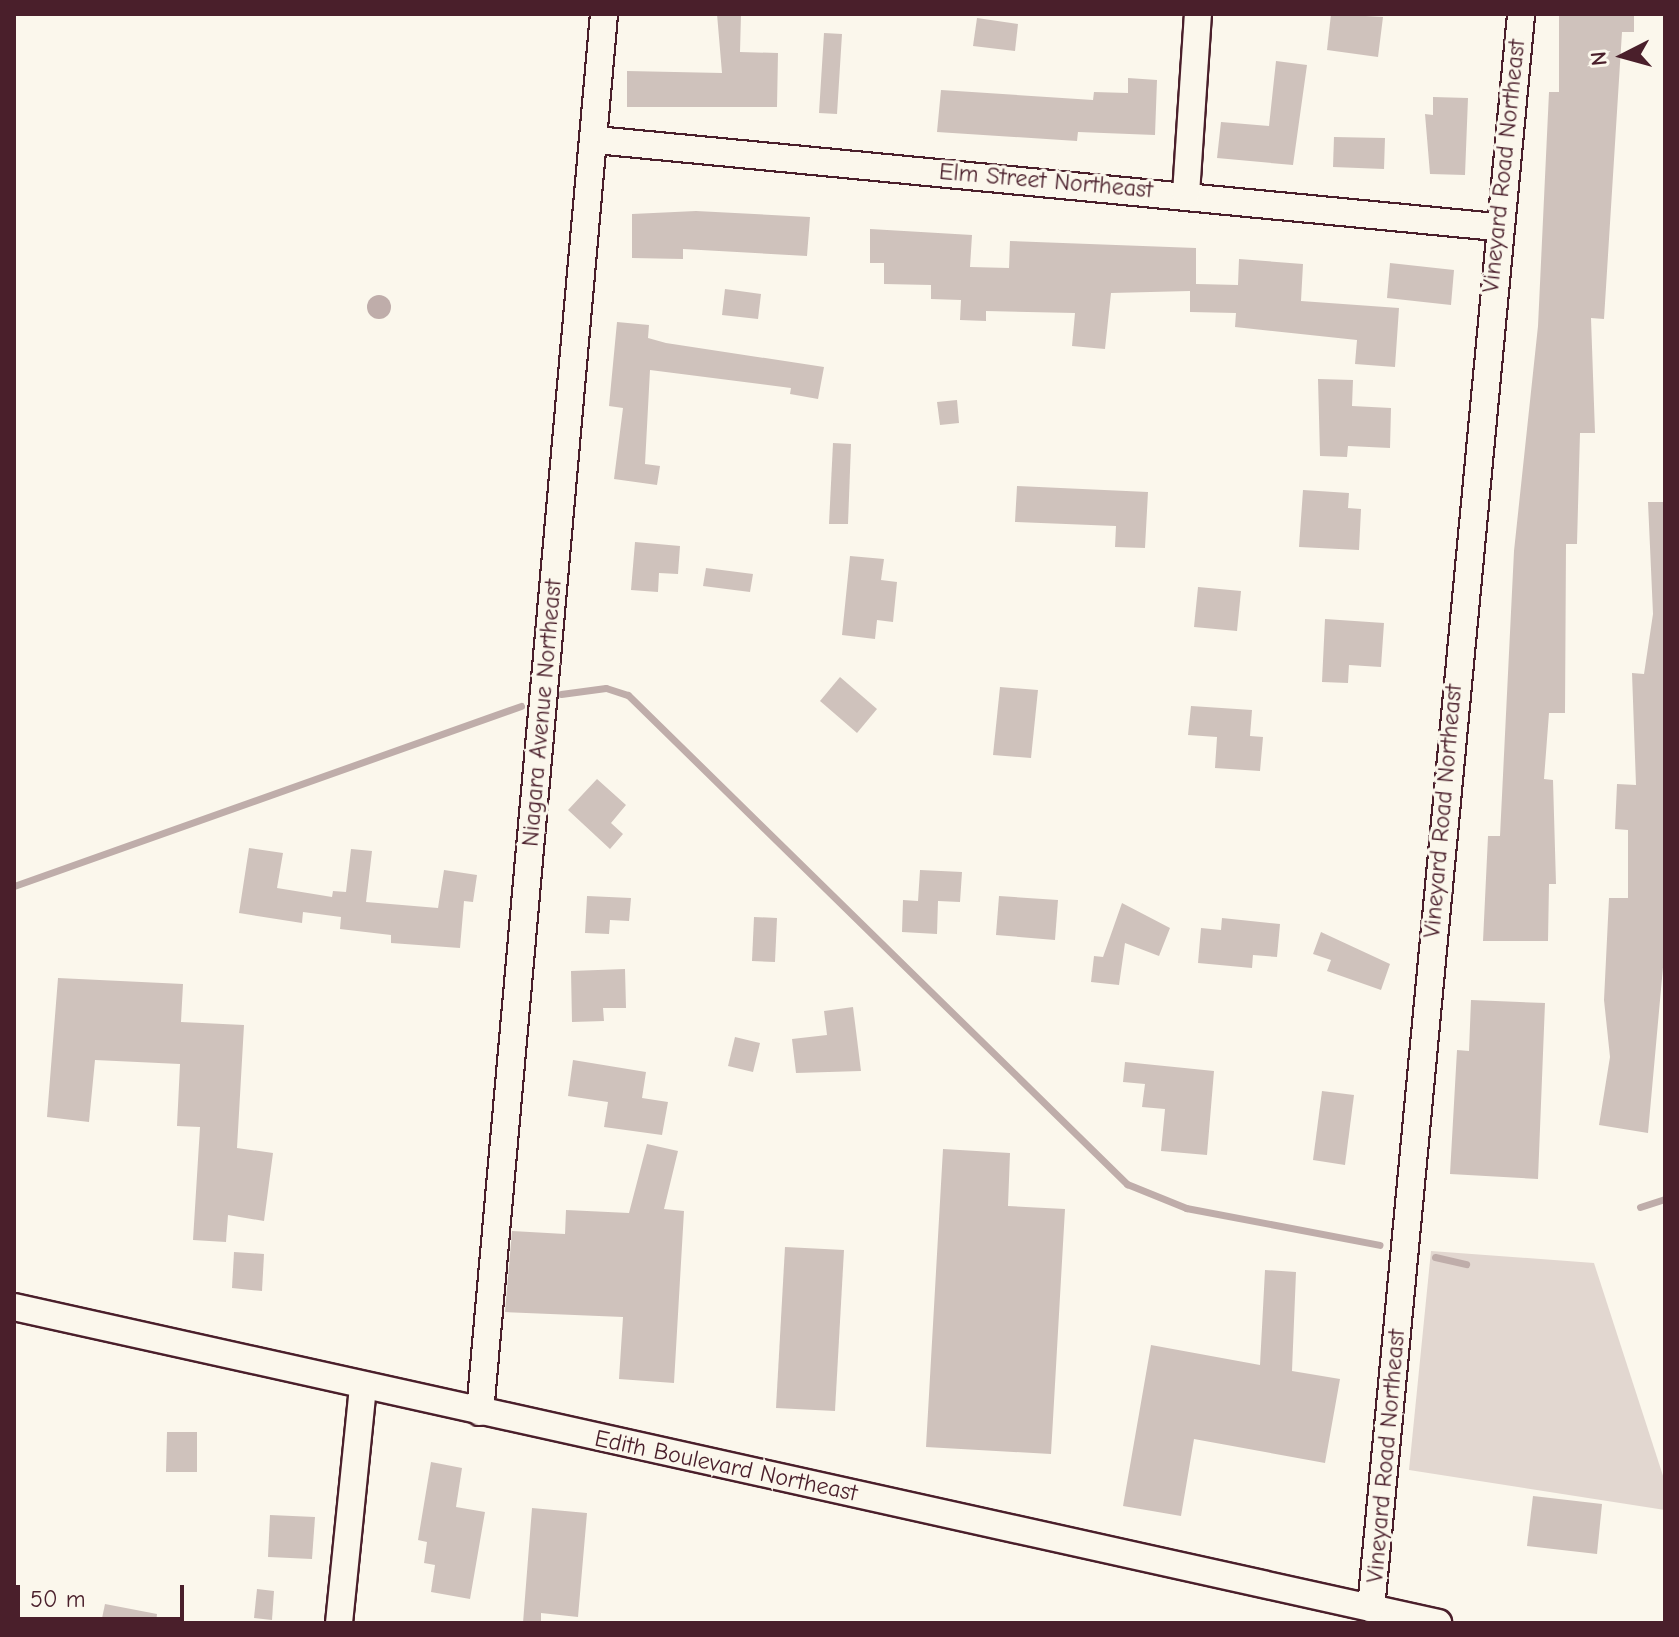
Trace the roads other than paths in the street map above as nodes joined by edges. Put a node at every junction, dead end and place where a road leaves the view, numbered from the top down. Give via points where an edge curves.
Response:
1 (604, 14) edge
2 (1198, 14) edge
3 (1521, 14) edge
4 (596, 140) junction
5 (1186, 194) junction
6 (1496, 227) junction
7 (14, 1307) edge
8 (363, 1385) junction
9 (480, 1412) junction
10 (1371, 1608) junction
11 (339, 1623) edge
12 (1438, 1623) edge

1 - 4 street, Niagara Avenue Northeast
2 - 5 street
3 - 6 street, Vineyard Road Northeast
4 - 5 street, Elm Street Northeast
4 - 9 street, Niagara Avenue Northeast
5 - 6 street, Elm Street Northeast
6 - 10 street, Vineyard Road Northeast
7 - 8 street, Edith Boulevard Northeast
8 - 9 street, Edith Boulevard Northeast
8 - 11 street
9 - 10 street, Edith Boulevard Northeast
10 - 12 street, Edith Boulevard Northeast

